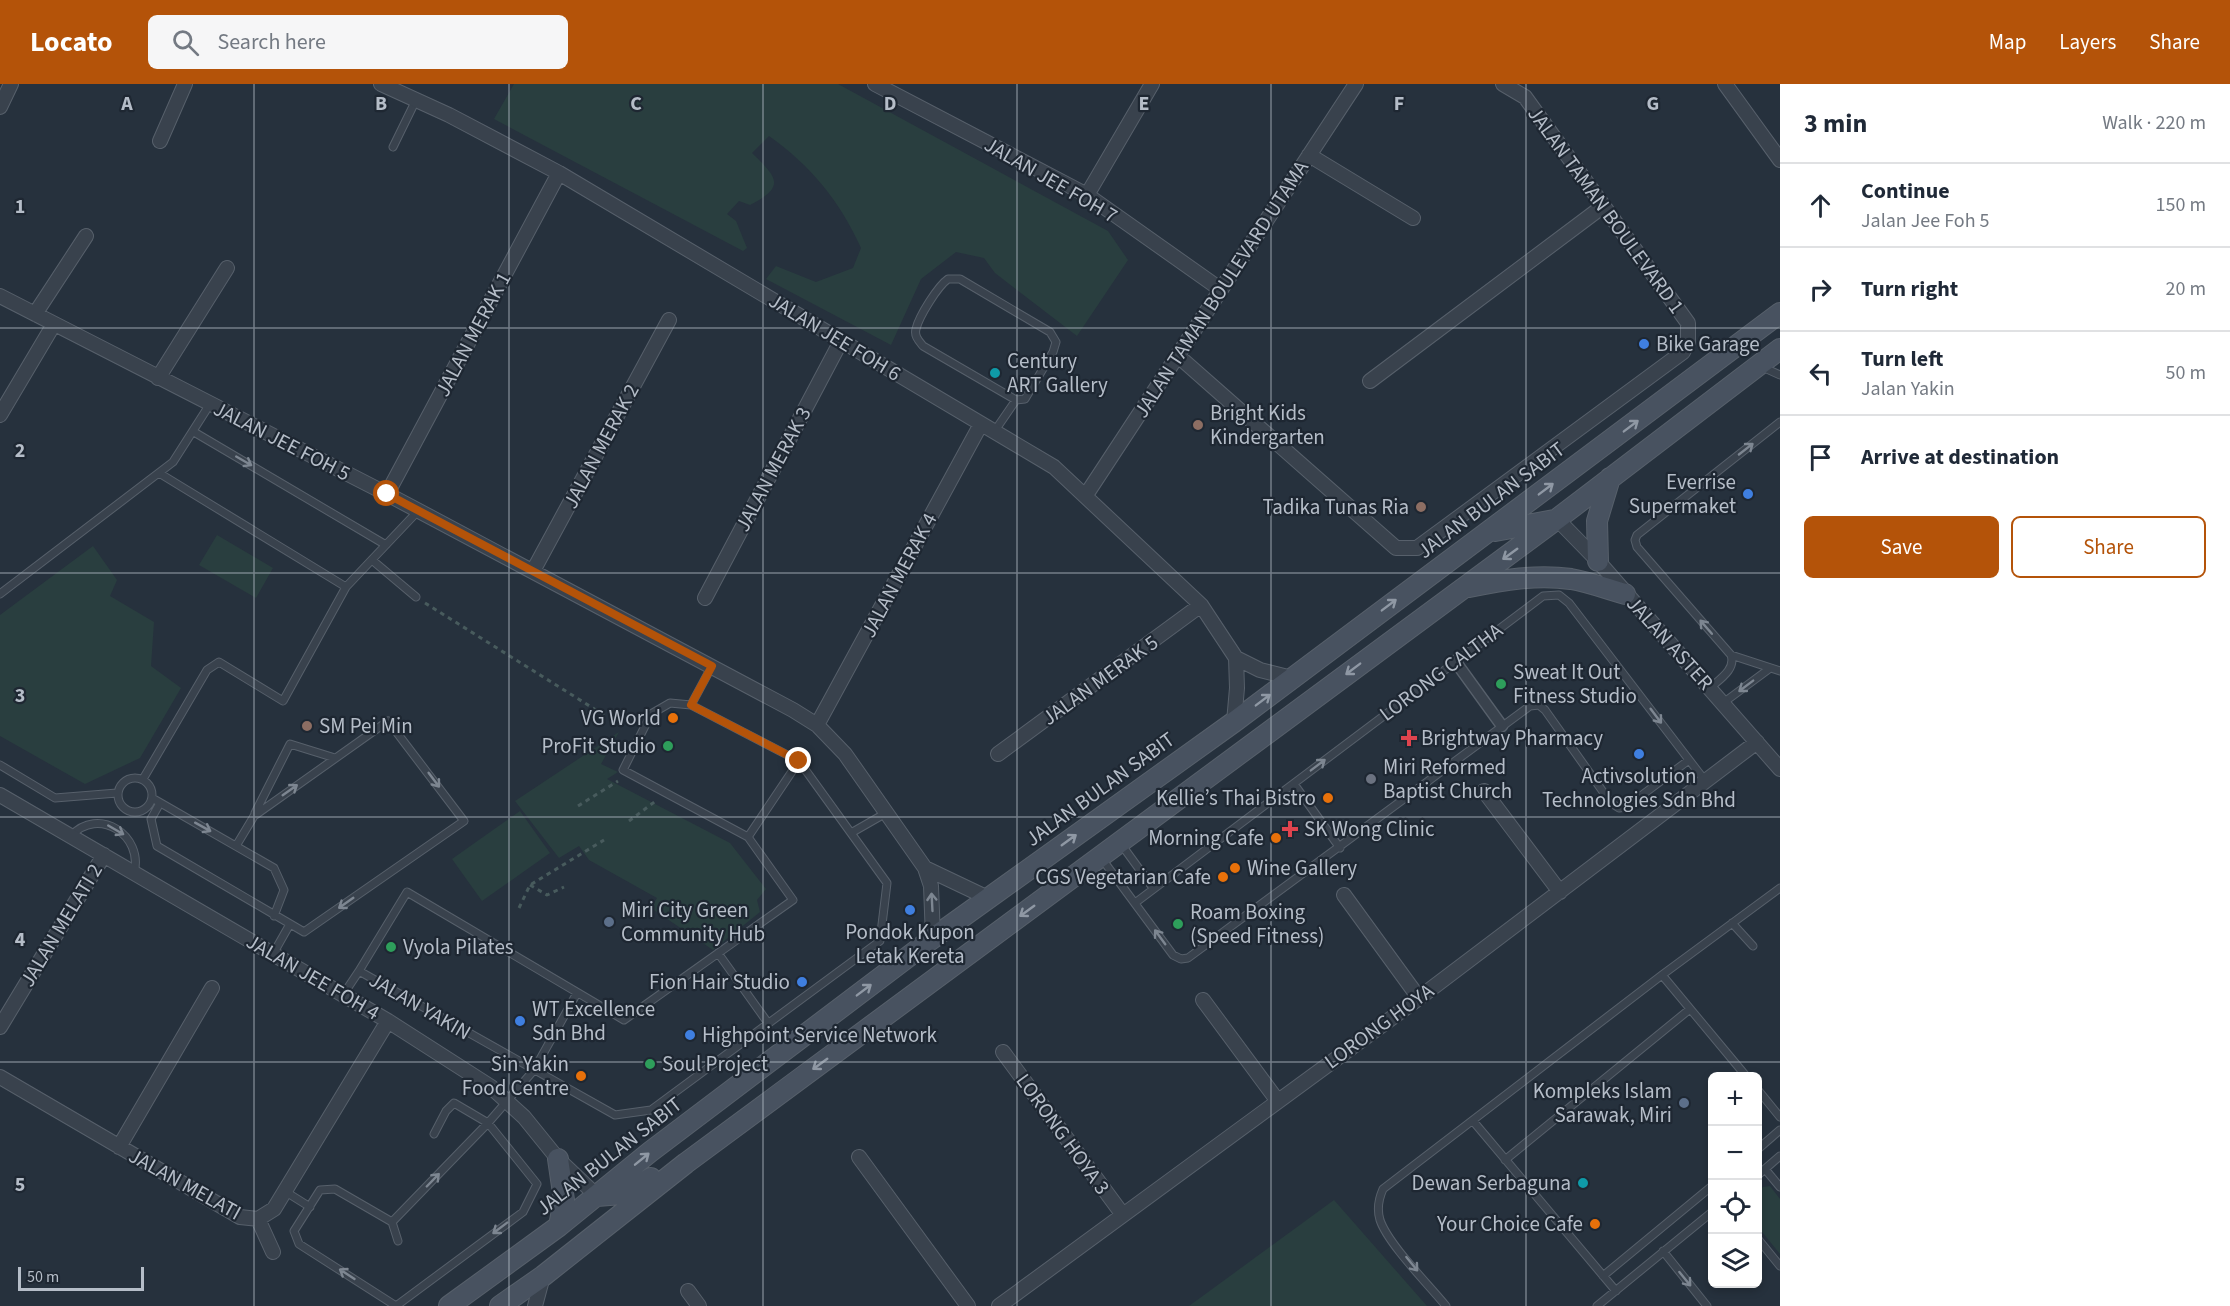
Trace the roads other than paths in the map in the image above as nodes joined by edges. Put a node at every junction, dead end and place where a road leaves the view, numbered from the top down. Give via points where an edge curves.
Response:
1 (11, 84) edge
2 (186, 84) edge
3 (381, 84) edge
4 (875, 84) edge
5 (1152, 84) edge
6 (1356, 84) edge
7 (1503, 84) edge
8 (1725, 84) edge
9 (416, 100) junction
10 (0, 107) edge
11 (160, 141) dead end
12 (393, 147) dead end
13 (1309, 155) junction
14 (1780, 159) edge
15 (560, 173) junction
16 (1087, 195) junction
17 (1602, 207) junction
18 (1413, 218) dead end
19 (86, 236) dead end
20 (227, 268) dead end
21 (1220, 289) junction
22 (0, 297) edge
23 (1780, 313) edge
24 (35, 314) junction
25 (669, 320) dead end
26 (54, 324) junction
27 (841, 341) junction
28 (1780, 350) edge
29 (1178, 355) junction
30 (1758, 366) junction
31 (1780, 375) edge
32 (158, 378) junction
33 (1370, 381) dead end
34 (1016, 400) junction
35 (210, 404) junction
36 (0, 415) edge
37 (1780, 422) edge
38 (981, 424) junction
39 (194, 432) junction
40 (994, 432) junction
41 (1584, 461) junction
42 (159, 473) junction
43 (1610, 478) junction
44 (387, 494) junction
45 (1086, 495) junction
46 (418, 511) junction
47 (1557, 519) junction
48 (1482, 536) junction
49 (386, 544) junction
50 (372, 560) junction
51 (1598, 561) junction
52 (533, 572) junction
53 (346, 587) junction
54 (1462, 588) junction
55 (0, 594) edge
56 (1625, 594) junction
57 (416, 597) road end
58 (705, 598) dead end
59 (1201, 605) junction
60 (1731, 655) junction
61 (1236, 658) junction
62 (1455, 662) junction
63 (712, 666) junction
64 (1769, 669) junction
65 (1780, 671) edge
66 (1292, 678) junction
67 (1710, 688) junction
68 (1723, 703) junction
69 (691, 705) junction
70 (1234, 722) junction
71 (817, 725) junction
72 (1502, 726) junction
73 (1757, 742) junction
74 (998, 754) dead end
75 (335, 758) junction
76 (1689, 760) junction
77 (799, 761) junction
78 (0, 765) edge
79 (1780, 769) edge
80 (143, 779) junction
81 (1706, 783) junction
82 (1294, 784) junction
83 (1484, 791) dead end
84 (117, 793) junction
85 (0, 795) edge
86 (152, 798) junction
87 (160, 803) junction
88 (141, 811) junction
89 (886, 813) junction
90 (254, 816) junction
91 (150, 819) junction
92 (851, 833) junction
93 (71, 836) junction
94 (748, 837) junction
95 (1120, 842) junction
96 (236, 846) junction
97 (1340, 848) junction
98 (104, 855) junction
99 (1100, 857) junction
100 (925, 868) junction
101 (134, 873) junction
102 (1154, 888) junction
103 (1780, 888) edge
104 (1560, 892) junction
105 (1344, 895) dead end
106 (988, 898) junction
107 (1135, 903) junction
108 (274, 916) junction
109 (1732, 923) junction
110 (290, 924) junction
111 (933, 938) junction
112 (1753, 946) dead end
113 (717, 953) junction
114 (273, 954) junction
115 (359, 971) junction
116 (1662, 975) junction
117 (212, 987) dead end
118 (577, 993) junction
119 (343, 995) junction
120 (1419, 998) junction
121 (1203, 1000) dead end
122 (1690, 1009) junction
123 (388, 1021) junction
124 (768, 1023) junction
125 (0, 1027) edge
126 (1003, 1053) dead end
127 (534, 1070) junction
128 (1742, 1072) edge
129 (0, 1077) edge
130 (1762, 1095) edge
131 (508, 1100) junction
132 (1277, 1100) junction
133 (1780, 1117) edge
134 (1473, 1121) junction
135 (488, 1123) junction
136 (1780, 1130) edge
137 (434, 1134) dead end
138 (1762, 1146) edge
139 (119, 1147) junction
140 (1780, 1156) edge
141 (859, 1157) dead end
142 (558, 1159) junction
143 (1505, 1160) junction
144 (686, 1163) junction
145 (1765, 1169) junction
146 (1762, 1172) edge
147 (1780, 1188) edge
148 (1708, 1190) edge
149 (286, 1192) junction
150 (597, 1196) junction
151 (310, 1207) junction
152 (1123, 1215) junction
153 (1708, 1216) edge
154 (258, 1219) junction
155 (392, 1222) junction
156 (559, 1226) junction
157 (398, 1240) dead end
158 (1762, 1244) edge
159 (1663, 1251) junction
160 (273, 1252) dead end
161 (1780, 1266) edge
162 (543, 1275) junction
163 (1603, 1276) junction
164 (1616, 1290) junction
165 (688, 1291) dead end
166 (396, 1306) edge
167 (449, 1306) edge
168 (500, 1306) edge
169 (535, 1306) edge
170 (699, 1306) edge
171 (968, 1306) edge
172 (999, 1306) edge
173 (1446, 1306) edge
174 (1597, 1306) edge
175 (1707, 1306) edge

1 - 10 street
2 - 11 street
3 - 9 street, JALAN JEE FOH 6
4 - 16 street, JALAN JEE FOH 7
5 - 16 street
6 - 13 street, JALAN TAMAN BOULEVARD UTAMA
7 - 17 street, JALAN TAMAN BOULEVARD 1 via 1525,97
8 - 14 street
9 - 12 lane
9 - 15 street, JALAN JEE FOH 6
13 - 18 street
13 - 21 street, JALAN TAMAN BOULEVARD UTAMA
15 - 27 street, JALAN JEE FOH 6
15 - 44 street, JALAN MERAK 1
16 - 21 street, JALAN JEE FOH 7
17 - 29 street, JALAN TAMAN BOULEVARD 1 via 1688,323 1688,342 1683,352 1417,548 1396,548
17 - 33 street
19 - 24 street
20 - 32 street
21 - 29 street, JALAN TAMAN BOULEVARD UTAMA
22 - 24 street, JALAN JEE FOH 5
41 -> 23 main road, JALAN BULAN SABIT
24 - 26 street, JALAN JEE FOH 5
25 - 52 street, JALAN MERAK 2
26 - 32 street, JALAN JEE FOH 5
26 - 36 street
27 - 38 street, JALAN JEE FOH 6
27 - 58 street, JALAN MERAK 3
28 - 30 main road
29 - 45 street, JALAN TAMAN BOULEVARD UTAMA
30 - 31 lane
30 - 43 main road
32 - 35 street, JALAN JEE FOH 5
34 - 34 lane via 923,346 917,338 916,329 940,284 948,279 960,279 1050,332 1056,342 1030,392 1025,399
34 - 40 lane
35 - 39 lane
35 - 44 street, JALAN JEE FOH 5
60 -> 37 lane via 1635,540
38 - 40 street, JALAN JEE FOH 6
38 - 71 street, JALAN MERAK 4
39 - 42 lane via 173,462
39 -> 49 lane
40 - 45 street, JALAN JEE FOH 6 via 1054,467
41 - 47 main road
48 -> 41 main road, JALAN BULAN SABIT
42 - 53 lane
42 - 55 lane
43 - 47 main road
43 - 51 main road via 1597,522
44 - 46 street, JALAN JEE FOH 5
45 - 59 street, JALAN JEE FOH 6
46 - 49 lane
46 - 52 street, JALAN JEE FOH 5
47 - 48 main road
47 - 51 street, JALAN ASTER
47 -> 54 main road
66 -> 48 main road, JALAN BULAN SABIT
49 - 50 lane
50 - 53 lane
50 - 57 lane
51 - 56 street, JALAN ASTER
52 - 63 street, JALAN JEE FOH 5
53 - 80 lane via 284,701 219,662 207,670
54 - 56 main road via 1524,577 1556,577
54 -> 95 main road
56 - 67 street, JALAN ASTER
59 - 61 street, JALAN JEE FOH 6
59 - 74 street, JALAN MERAK 5
60 - 64 lane
60 - 67 lane via 1730,669
61 - 66 street via 1260,670
61 - 70 street
62 - 72 street
62 -> 76 lane, LORONG CALTHA via 1533,601 1559,595
82 -> 62 lane, LORONG CALTHA
63 - 69 lane
63 - 71 street, JALAN JEE FOH 5
64 - 65 lane
64 -> 68 lane
70 -> 66 main road, JALAN BULAN SABIT
67 - 68 street, JALAN ASTER
68 - 73 street, JALAN ASTER
69 - 77 lane, JALAN YAKIN
69 - 94 lane, JALAN YAKIN via 670,703 651,714 623,770
106 -> 70 main road, JALAN BULAN SABIT
71 - 89 street, JALAN JEE FOH 5 via 845,754
72 - 76 lane via 1530,706 1539,705 1611,803 1619,808 1626,807
72 - 97 lane
73 - 79 street, JALAN ASTER
73 - 81 street, LORONG HOYA
90 -> 75 lane
75 - 90 lane via 290,744
75 -> 110 lane via 388,721 464,821 304,932
76 - 81 lane, LORONG CALTHA
77 - 92 lane, JALAN YAKIN
77 - 94 lane
78 - 84 lane via 55,798
80 - 84 lane via 127,779
80 - 86 lane via 151,788
81 - 104 street, LORONG HOYA
82 - 97 lane
82 - 102 lane, LORONG CALTHA
83 - 104 street
84 - 88 lane via 124,808
85 - 93 street, JALAN JEE FOH 4
86 - 87 lane
86 - 88 lane
87 - 91 lane
87 -> 96 lane
88 - 91 lane
89 - 92 lane
89 - 100 street, JALAN JEE FOH 5
90 - 96 lane
91 - 108 lane via 157,846
92 - 124 lane, JALAN YAKIN via 887,883 880,941
93 - 98 street, JALAN JEE FOH 4
93 -> 101 lane via 99,823 116,828 135,852
94 - 113 lane, JALAN YAKIN via 793,900
95 - 99 main road
95 - 102 lane
96 - 108 lane via 274,868 284,890
97 -> 107 lane via 1188,957 1180,959 1173,955
98 - 101 street, JALAN JEE FOH 4
98 - 125 street, JALAN MELATI 2
99 - 107 lane
99 -> 144 main road
100 - 106 street, JALAN JEE FOH 5
111 -> 100 street, JALAN JEE FOH 5 via 931,886
101 - 114 street, JALAN JEE FOH 4
102 - 107 lane, LORONG CALTHA
103 - 109 lane
104 - 120 street, LORONG HOYA
105 - 120 street
106 - 111 main road, JALAN BULAN SABIT
108 - 110 lane
109 - 112 lane
109 - 116 lane
110 - 114 lane
150 -> 111 main road, JALAN BULAN SABIT
113 - 118 lane, JALAN YAKIN via 624,1020
113 - 124 lane
114 - 119 street, JALAN JEE FOH 4
115 - 118 lane, JALAN YAKIN via 407,892
115 - 119 lane
115 - 127 lane, JALAN YAKIN
116 - 122 lane
116 - 134 lane
117 - 139 street
118 - 127 lane
119 - 123 street, JALAN JEE FOH 4
120 - 132 street, LORONG HOYA
121 - 132 street
122 - 128 lane
122 - 143 lane
123 - 131 street, JALAN JEE FOH 4
123 - 149 street, JALAN MELATI
124 - 127 lane, JALAN YAKIN via 651,1110 615,1115
126 - 152 street, LORONG HOYA 3
127 - 131 lane
129 - 139 street, JALAN MELATI
130 - 133 lane
131 - 135 lane
131 - 142 street, JALAN JEE FOH 4
132 - 152 street, LORONG HOYA
134 - 143 lane
134 -> 173 lane via 1383,1189 1380,1197 1380,1220 1387,1234
135 - 137 lane via 454,1103
155 -> 135 lane
135 -> 166 lane via 537,1184 523,1212
136 - 138 lane
139 - 154 street, JALAN MELATI via 240,1217
140 - 145 lane
141 - 171 street
142 - 150 street, JALAN JEE FOH 4
142 - 156 main road via 564,1200
143 - 163 lane
144 - 150 main road via 622,1194
144 - 162 main road
145 - 146 lane
145 - 147 lane
148 - 163 lane
149 - 151 lane
149 - 154 street, JALAN MELATI via 274,1209
150 - 156 main road, JALAN BULAN SABIT
151 - 155 lane via 320,1190 335,1189
166 -> 151 lane via 299,1244 294,1231
152 - 172 street, LORONG HOYA
153 - 159 lane
154 - 160 street
155 - 157 lane
156 - 167 main road, JALAN BULAN SABIT
158 - 161 lane
159 - 164 lane
159 -> 175 lane
162 - 168 main road
162 - 169 street
163 - 164 lane
164 - 174 lane
165 - 170 street

